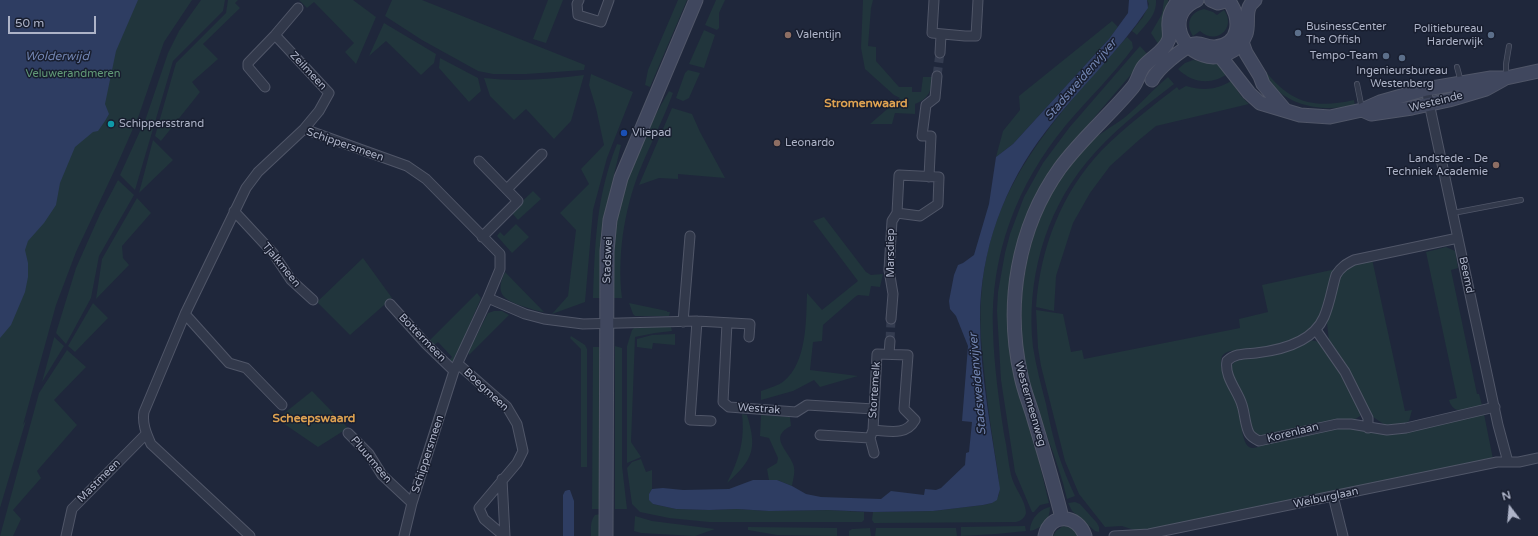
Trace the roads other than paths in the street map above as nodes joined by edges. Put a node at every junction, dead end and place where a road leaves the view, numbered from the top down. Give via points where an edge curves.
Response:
1 (579, 0) edge
2 (609, 0) edge
3 (696, 0) edge
4 (934, 0) edge
5 (978, 0) edge
6 (1197, 0) edge
7 (1211, 0) edge
8 (1229, 0) edge
9 (1255, 0) edge
10 (1179, 2) edge
11 (298, 8) dead end
12 (275, 35) junction
13 (941, 35) junction
14 (1236, 44) junction
15 (1509, 46) dead end
16 (1192, 49) junction
17 (940, 53) tunnel mouth
18 (1220, 56) junction
19 (1457, 67) dead end
20 (1538, 71) edge
21 (937, 76) tunnel mouth
22 (1506, 78) junction
23 (1357, 84) dead end
24 (265, 86) dead end
25 (1134, 86) junction
26 (1426, 89) junction
27 (1463, 89) junction
28 (1429, 105) junction
29 (1362, 110) junction
30 (1287, 112) junction
31 (304, 129) junction
32 (542, 154) dead end
33 (479, 161) dead end
34 (929, 177) junction
35 (507, 189) junction
36 (1521, 200) dead end
37 (234, 211) junction
38 (897, 213) junction
39 (1453, 213) junction
40 (690, 236) dead end
41 (482, 237) junction
42 (1458, 238) junction
43 (488, 298) junction
44 (313, 300) dead end
45 (390, 304) dead end
46 (185, 314) junction
47 (891, 319) tunnel mouth
48 (696, 321) junction
49 (683, 322) junction
50 (727, 323) junction
51 (607, 324) junction
52 (1316, 330) junction
53 (749, 336) dead end
54 (890, 341) tunnel mouth
55 (889, 354) junction
56 (456, 367) junction
57 (282, 405) dead end
58 (1495, 407) junction
59 (874, 408) junction
60 (711, 421) dead end
61 (1368, 428) junction
62 (348, 433) dead end
63 (146, 434) junction
64 (871, 434) junction
65 (820, 435) dead end
66 (874, 452) dead end
67 (1538, 458) edge
68 (1508, 462) junction
69 (502, 479) junction
70 (1333, 496) junction
71 (412, 503) junction
72 (1062, 518) junction
73 (1149, 535) edge
74 (66, 536) edge
75 (250, 536) edge
76 (404, 536) edge
77 (504, 536) edge
78 (606, 536) edge
79 (1045, 536) edge
80 (1085, 536) edge
81 (1114, 536) edge
82 (1343, 536) edge

1 - 2 street via 578,15 601,22
3 - 51 street, Stadswei via 617,190 608,244
4 - 13 street via 932,33
5 - 13 street via 976,36
6 - 10 street via 1191,3
7 - 8 street via 1218,3
8 - 14 street via 1235,9 1238,24
9 - 14 street via 1247,13 1247,29
10 - 16 street via 1179,26 1182,37
10 - 25 street, Westermeenweg via 1170,16 1170,35 1165,46 1144,66
11 - 12 street
12 - 24 street via 248,63 248,67
12 - 31 street, Zeilmeen via 329,93 319,111
13 - 17 street
14 - 16 street via 1213,47 1196,43
14 - 18 street
14 - 30 street via 1246,53 1263,84
15 - 22 lane
16 - 18 street via 1202,55
16 - 25 street, Westermeenweg via 1159,79
18 - 30 street, Westeinde via 1260,103
19 - 27 lane
20 - 22 street, Westeinde
21 - 34 street via 935,98 926,105 922,136 932,136
22 - 27 street, Westeinde via 1491,78
23 - 29 lane
25 - 72 street, Westermeenweg via 1074,151 1053,179 1032,220 1019,264 1014,302 1017,360
26 - 27 street, Westeinde
26 - 28 street, Beemd
26 - 29 street, Westeinde
27 - 28 street, Westeinde
28 - 29 street, Westeinde via 1371,114
28 - 39 street, Beemd
29 - 30 street, Westeinde via 1330,117
31 - 37 street, Schippersmeen via 258,172
31 - 41 street, Schippersmeen via 407,166 426,179
32 - 35 street
33 - 35 street
34 - 38 street, Marsdiep via 899,175
34 - 38 street, Marsdiep via 939,177 938,204 920,216
35 - 41 street via 518,201
36 - 39 lane
37 - 44 street, Tjalkmeen via 273,253 291,280
37 - 46 street, Schippersmeen
38 - 47 street, Marsdiep via 892,221 889,270 893,294
39 - 42 street, Beemd
40 - 49 street
41 - 43 street, Schippersmeen via 500,254 500,270
42 - 52 street, Korenlaan via 1354,260 1346,264 1336,275 1325,316
42 - 58 street, Beemd
43 - 51 street via 544,319
43 - 56 street, Schippersmeen
45 - 56 street, Bottermeen via 426,344
46 - 57 street via 229,363 246,368
46 - 63 street, Schippersmeen via 144,412
48 - 49 street
48 - 50 street
48 - 60 street via 690,420
49 - 51 street
50 - 53 street via 750,324
50 - 59 street, Westrak via 723,402 729,407 796,412 807,405
51 - 78 street, Stadswei
52 - 61 street via 1345,372 1368,418
52 - 61 street, Korenlaan via 1304,339 1287,346 1236,355 1227,361 1226,367 1242,406 1248,432 1259,441 1331,424 1344,423
54 - 55 street
55 - 59 street, Stortemelk via 877,354
55 - 64 street, Stortemelk via 908,355 904,409 915,420 911,427 903,431
56 - 69 street, Boegmeen via 507,407 517,424 522,451 517,463
56 - 71 street, Schippersmeen
58 - 61 street, Korenlaan via 1412,428
58 - 68 street, Beemd
59 - 64 street, Stortemelk
62 - 71 street, Pluutmeen via 369,454 382,475
63 - 74 street, Mastmeen via 72,509
63 - 75 street, Schippersmeen via 151,444
64 - 65 street, Stortemelk
64 - 66 street, Stortemelk
67 - 68 street, Weiburglaan
68 - 70 street, Weiburglaan via 1497,462
69 - 77 street, Boegmeen
69 - 77 street, Boegmeen via 479,508 484,519
70 - 73 street, Weiburglaan
70 - 82 street
71 - 76 street, Schippersmeen
72 - 79 street via 1050,526
72 - 80 street via 1080,525
73 - 81 street, Weiburglaan

